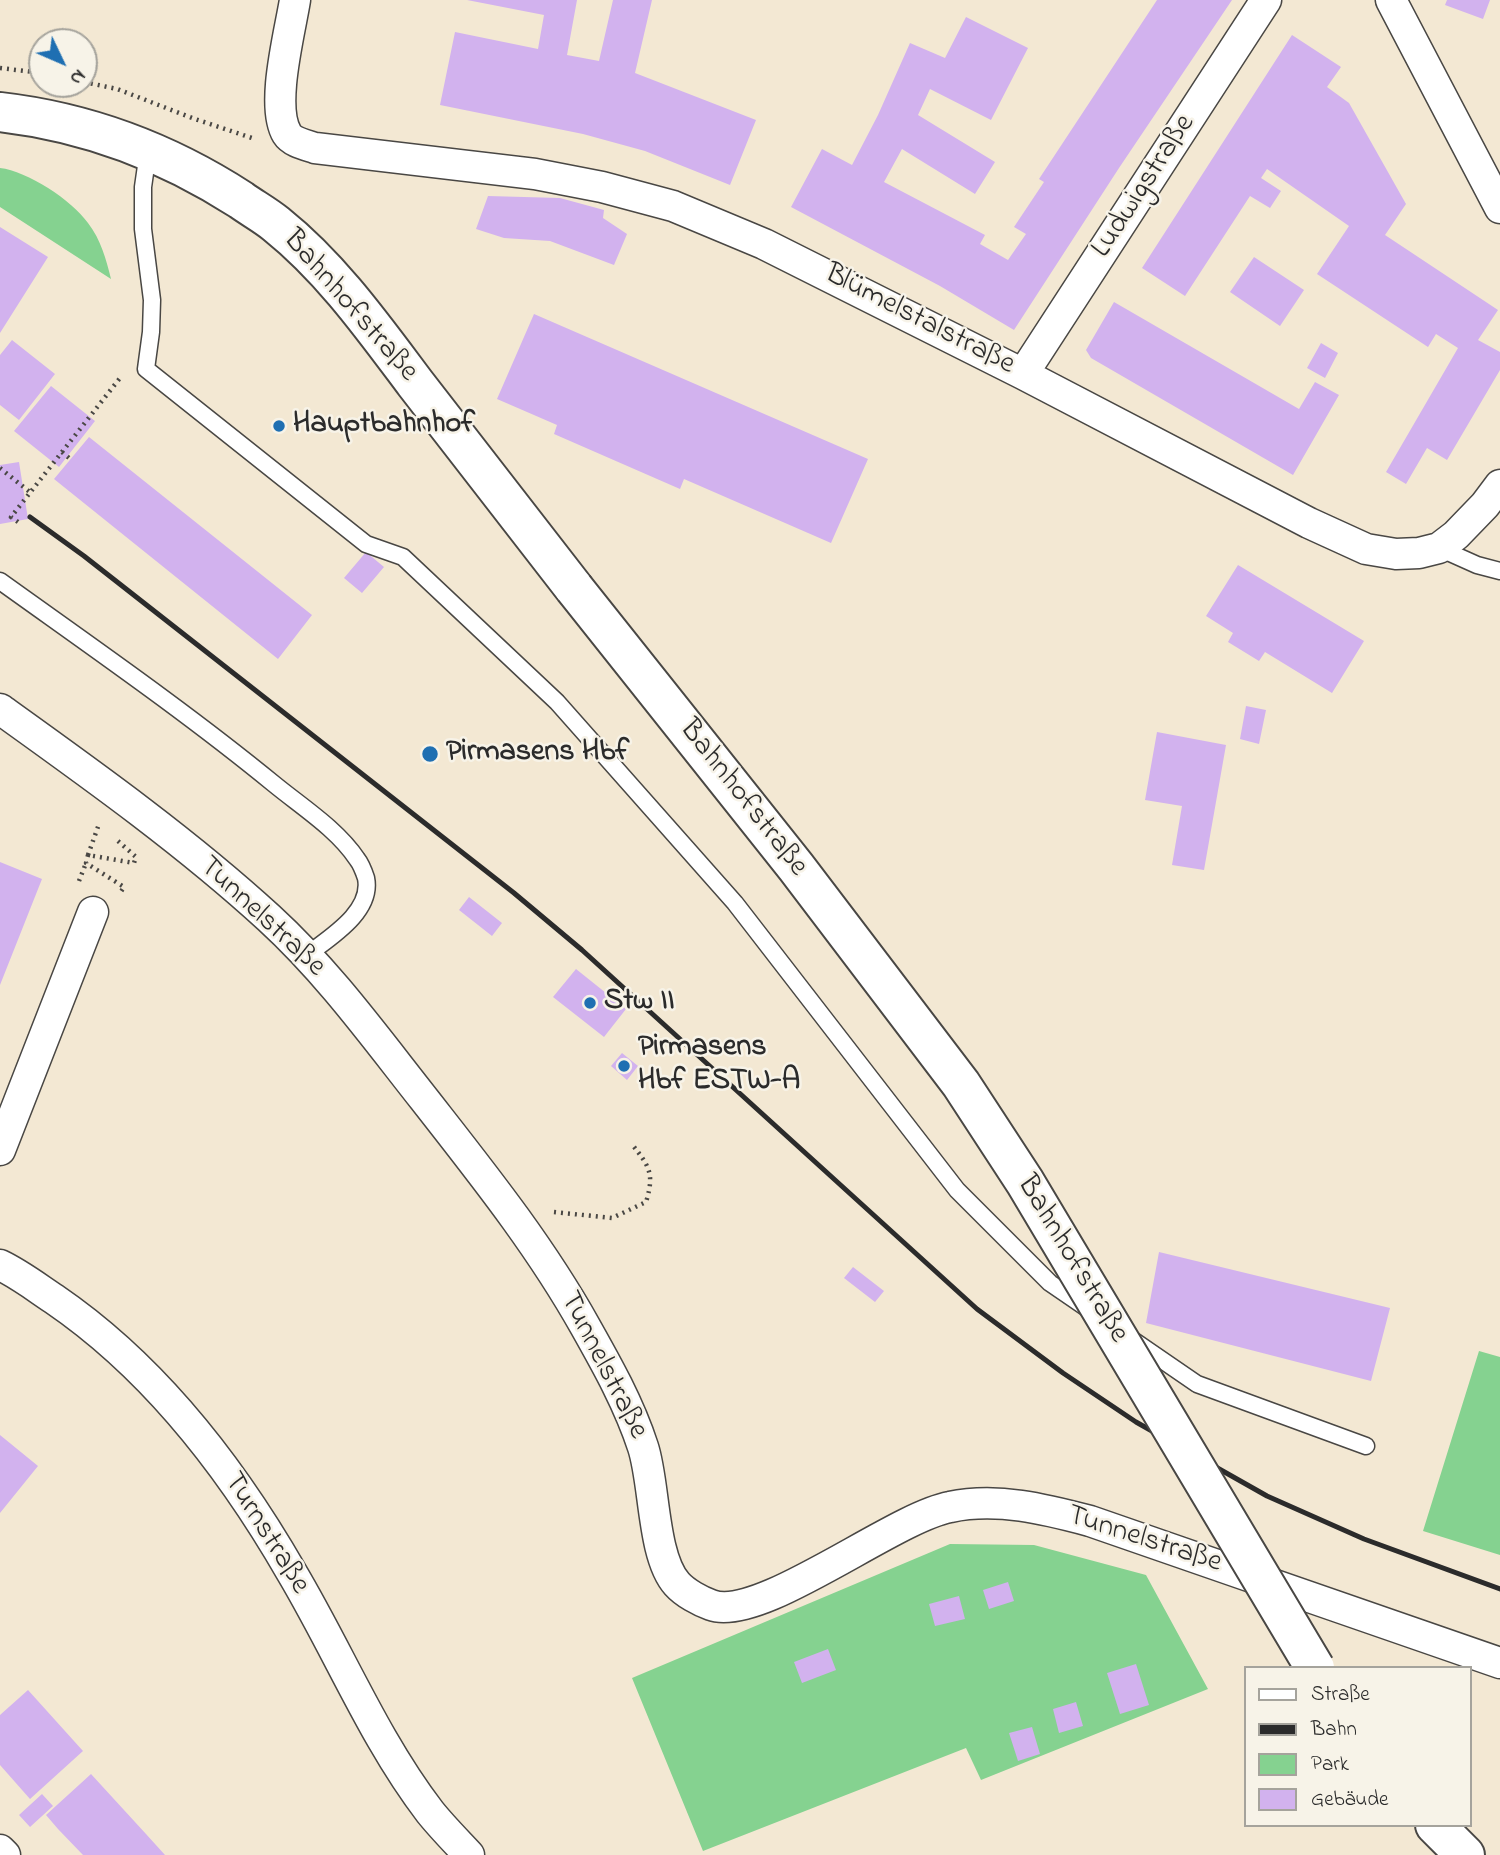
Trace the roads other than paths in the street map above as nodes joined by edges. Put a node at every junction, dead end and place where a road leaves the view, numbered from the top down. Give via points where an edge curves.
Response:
1 (295, 0) edge
2 (1266, 0) edge
3 (1391, 0) edge
4 (0, 112) edge
5 (148, 150) junction
6 (1500, 208) edge
7 (1023, 374) junction
8 (1500, 485) edge
9 (1439, 548) junction
10 (1500, 571) edge
11 (0, 581) edge
12 (0, 709) edge
13 (101, 903) road end
14 (307, 955) junction
15 (0, 1150) edge
16 (0, 1265) edge
17 (1366, 1446) dead end
18 (1500, 1662) edge
19 (1314, 1666) edge
20 (1437, 1827) edge
21 (0, 1850) edge
22 (5, 1855) edge
23 (469, 1855) edge
24 (1465, 1855) edge

1 - 7 street, Blümelstalstraße via 279,101 288,136 315,148 535,174 673,206 764,244
2 - 7 street, Ludwigstraße
3 - 6 street
4 - 5 street, Bahnhofstraße via 101,132
5 - 17 lane via 143,187 144,251 152,300 146,369 366,544 403,557 556,702 735,903 957,1190 1050,1283 1197,1384
5 - 19 street, Bahnhofstraße, bridge via 190,168 264,216 315,260 366,318 796,867 961,1084 1025,1182
7 - 9 street, Blümelstalstraße via 1366,549 1396,554
8 - 9 street via 1456,536
9 - 10 lane
11 - 14 lane via 217,737 337,835 359,860 366,881 363,901 338,931
12 - 14 street, Tunnelstraße via 237,890
13 - 15 street
14 - 18 street, Tunnelstraße via 508,1207 565,1291 619,1387 645,1450 664,1557 676,1584 696,1598 716,1607 743,1604 820,1571 905,1522 949,1507 996,1503 1041,1507 1090,1521
16 - 23 street, Turnstraße via 83,1319 148,1377 200,1436 247,1499 293,1574 380,1735 430,1812
20 - 24 street
21 - 22 street

